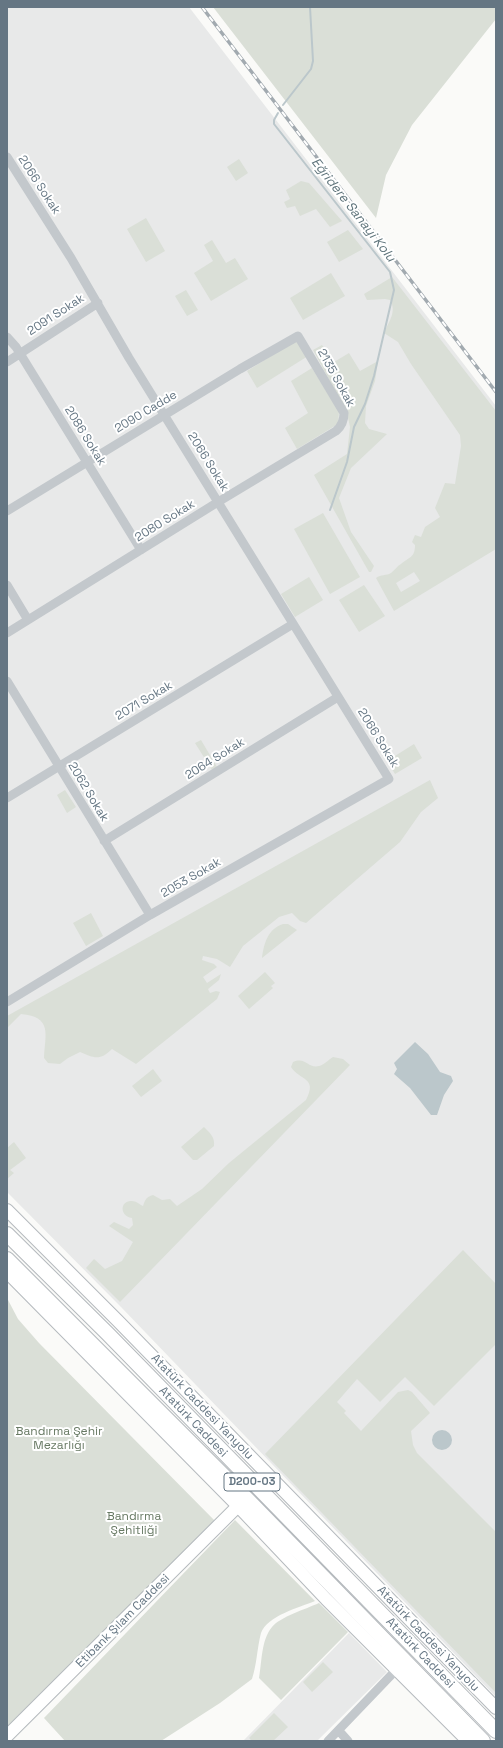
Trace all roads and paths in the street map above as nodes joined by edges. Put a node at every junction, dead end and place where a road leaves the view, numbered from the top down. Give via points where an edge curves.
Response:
1 (7, 157) edge
2 (98, 303) junction
3 (298, 336) joint
4 (7, 337) edge
5 (20, 354) junction
6 (7, 362) edge
7 (164, 415) junction
8 (336, 431) joint
9 (87, 462) junction
10 (218, 502) junction
11 (7, 511) edge
12 (141, 550) junction
13 (7, 585) edge
14 (28, 620) junction
15 (293, 624) junction
16 (7, 633) edge
17 (7, 681) edge
18 (338, 697) junction
19 (59, 766) junction
20 (389, 779) joint
21 (7, 798) edge
22 (104, 841) junction
23 (150, 915) junction
24 (7, 1002) edge
25 (7, 1210) edge
26 (7, 1234) edge
27 (7, 1259) edge
28 (7, 1272) edge
29 (238, 1506) junction
30 (397, 1669) junction
31 (496, 1708) edge
32 (339, 1731) junction
33 (496, 1731) edge
34 (7, 1736) edge
35 (328, 1741) edge
36 (348, 1741) edge
37 (468, 1741) edge
38 (483, 1741) edge

1 - 2 street, 2066 Sokak
2 - 5 street, 2091 Sokak
2 - 7 street, 2066 Sokak
3 - 7 street, 2090 Cadde
3 - 8 street, 2135 Sokak via 344,412 342,426
4 - 5 street, 2086 Sokak
5 - 6 street, 2091 Sokak
5 - 9 street, 2086 Sokak
7 - 9 street, 2090 Cadde
7 - 10 street, 2066 Sokak
8 - 10 street, 2080 Sokak
9 - 11 street, 2090 Cadde
9 - 12 street, 2086 Sokak
10 - 12 street, 2080 Sokak
10 - 15 street, 2066 Sokak
12 - 14 street, 2080 Sokak
13 - 14 street
14 - 16 street, 2080 Sokak
15 - 18 street, 2066 Sokak
15 - 19 street, 2071 Sokak
17 - 19 street, 2062 Sokak
18 - 20 street, 2066 Sokak
18 - 22 street, 2064 Sokak
19 - 21 street, 2071 Sokak
19 - 22 street, 2062 Sokak
20 - 23 street, 2053 Sokak
22 - 23 street, 2062 Sokak
23 - 24 street, 2053 Sokak
25 - 31 main road, Atatürk Caddesi Yanyolu
26 - 33 highway, Atatürk Caddesi / D200-03
27 - 38 highway, Atatürk Caddesi / D200-03 via 250,1501
28 - 29 main road
29 - 30 main road
29 - 34 main road, Etibank Şılam Caddesi
30 - 32 street
30 - 37 main road
32 - 35 street
32 - 36 street

